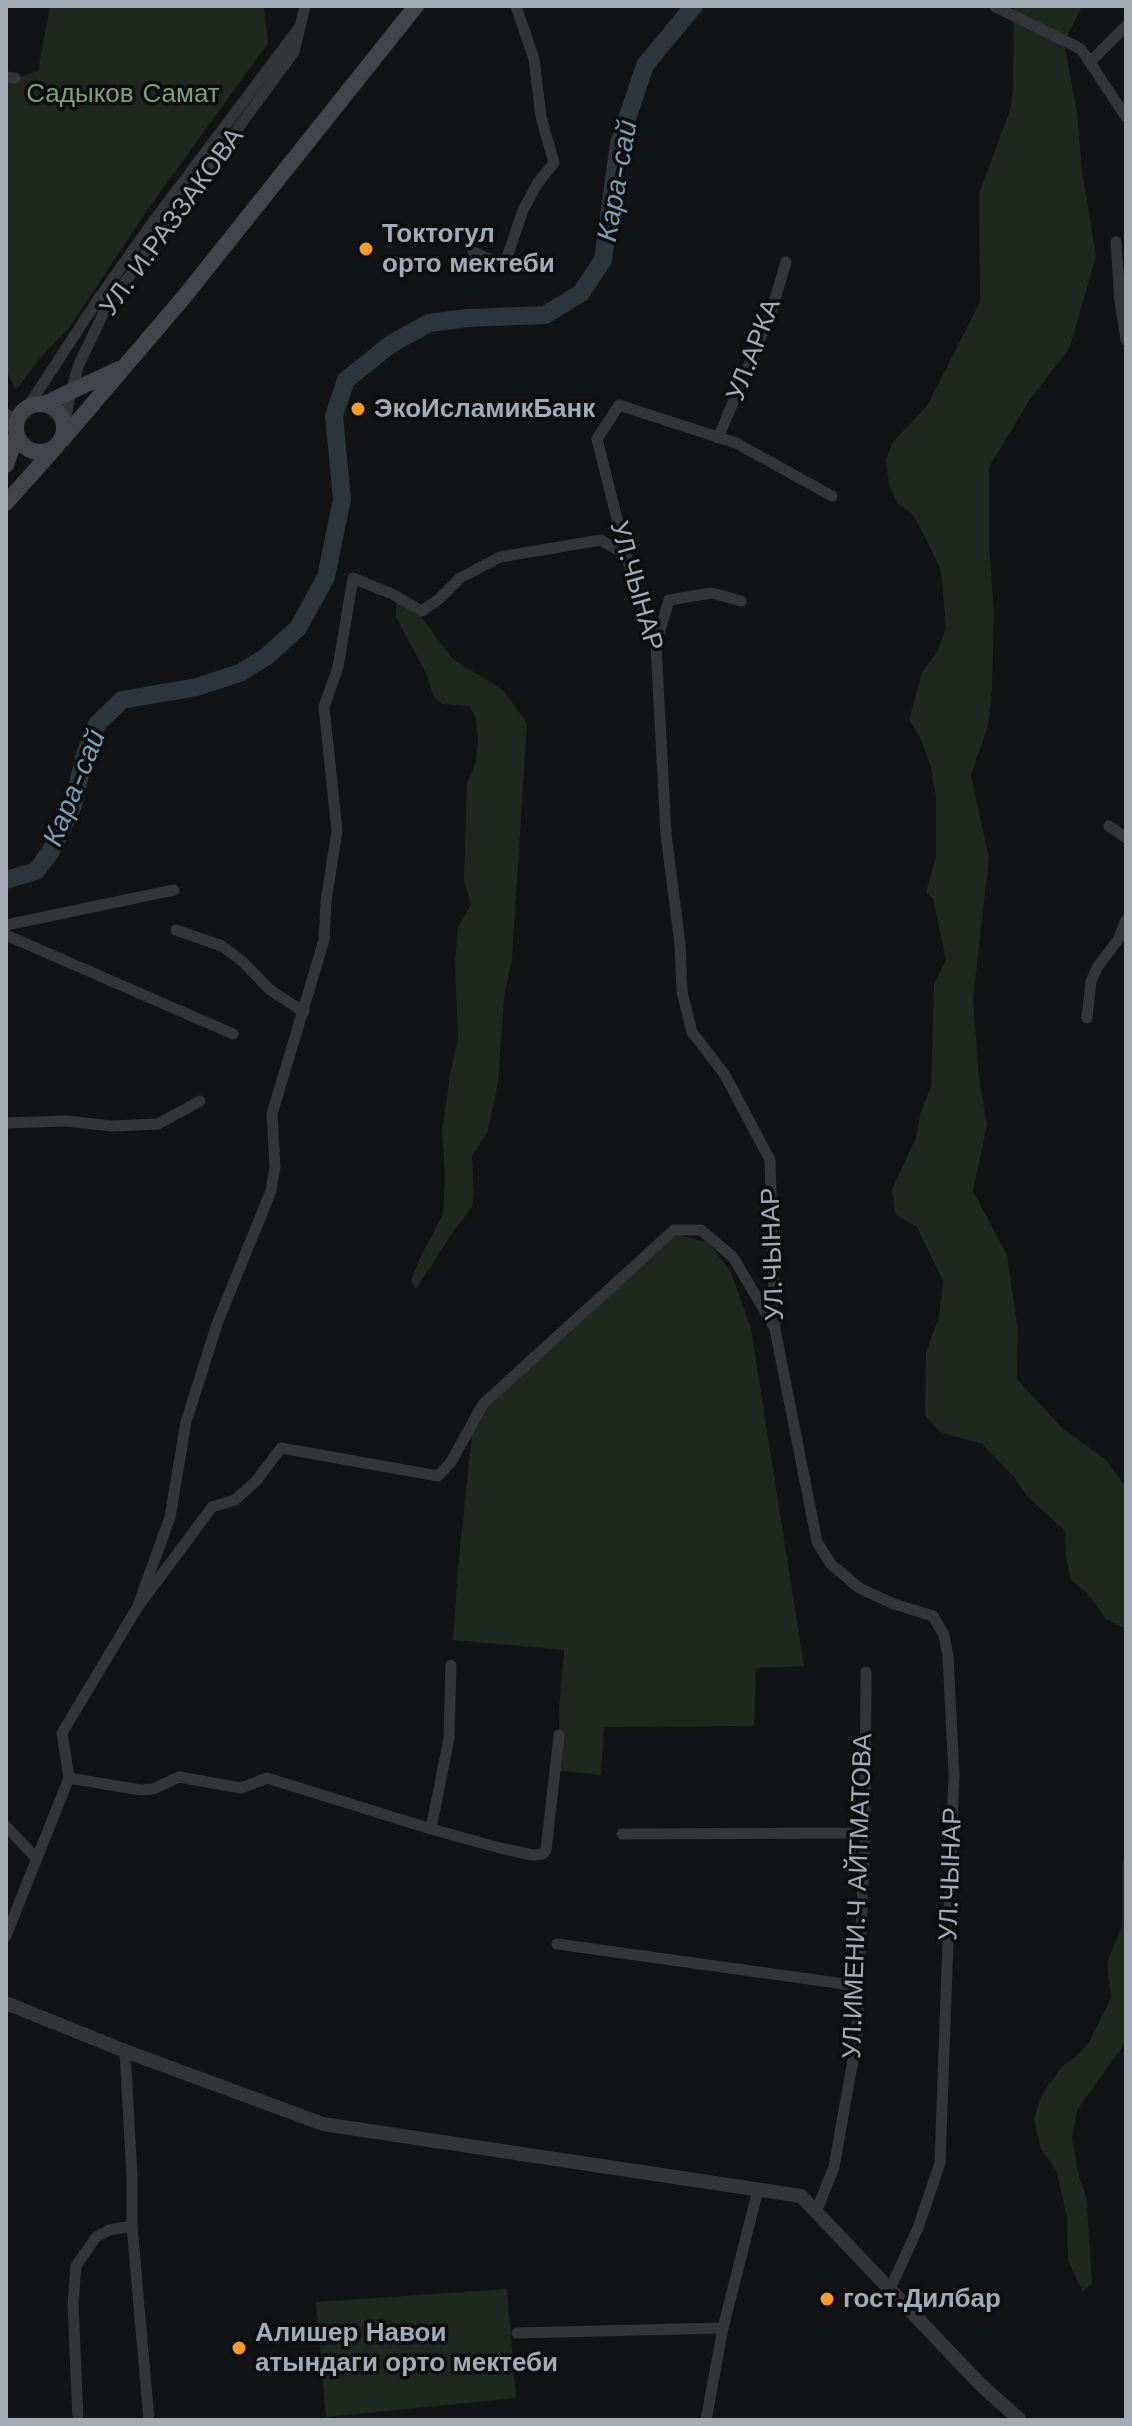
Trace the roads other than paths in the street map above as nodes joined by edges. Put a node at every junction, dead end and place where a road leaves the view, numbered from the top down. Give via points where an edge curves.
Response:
1 (305, 6) edge
2 (416, 6) edge
3 (516, 6) edge
4 (994, 6) edge
5 (300, 25) junction
6 (1126, 26) edge
7 (1091, 61) junction
8 (1126, 117) edge
9 (1116, 242) dead end
10 (473, 252) dead end
11 (786, 262) dead end
12 (1126, 340) edge
13 (128, 365) junction
14 (70, 394) junction
15 (22, 417) edge
16 (61, 438) junction
17 (718, 438) junction
18 (6, 465) edge
19 (832, 496) dead end
20 (6, 503) edge
21 (626, 555) junction
22 (741, 601) dead end
23 (656, 645) junction
24 (1109, 826) dead end
25 (1126, 838) edge
26 (174, 890) dead end
27 (1126, 920) edge
28 (6, 925) edge
29 (176, 930) dead end
30 (6, 935) edge
31 (304, 1012) junction
32 (1087, 1018) dead end
33 (233, 1034) dead end
34 (200, 1101) dead end
35 (6, 1123) edge
36 (775, 1329) junction
37 (137, 1608) junction
38 (451, 1665) dead end
39 (866, 1672) dead end
40 (559, 1735) dead end
41 (69, 1778) junction
42 (6, 1826) edge
43 (431, 1829) junction
44 (865, 1833) junction
45 (622, 1834) dead end
46 (37, 1859) junction
47 (6, 1936) edge
48 (557, 1944) dead end
49 (859, 1986) junction
50 (6, 2003) edge
51 (125, 2051) junction
52 (758, 2190) junction
53 (816, 2212) junction
54 (132, 2226) junction
55 (890, 2289) junction
56 (723, 2328) junction
57 (517, 2333) dead end
58 (78, 2420) edge
59 (149, 2420) edge
60 (706, 2420) edge
61 (1020, 2420) edge

1 - 5 street, УЛ. И.РАЗЗАКОВА
2 - 13 main road
3 - 10 street via 534,59 541,117 554,163 523,210 507,257 500,263
4 - 7 street via 1081,49
5 - 14 street, УЛ. И.РАЗЗАКОВА via 294,52 106,308
5 - 15 street, УЛ. И.РАЗЗАКОВА via 145,233
6 - 7 street
7 - 8 street
9 - 12 street
11 - 17 street, УЛ.АРКА via 766,326
13 - 14 main road
13 - 16 main road
14 - 15 main road
14 - 16 street, УЛ. И.РАЗЗАКОВА
15 - 16 main road via 59,413
15 - 16 main road via 26,448 49,451
15 - 18 main road
16 - 20 main road
17 - 19 street, УЛ.ЧЫНАР
17 - 21 street, УЛ.ЧЫНАР via 619,405 597,439
21 - 23 street, УЛ.ЧЫНАР
21 - 31 street via 601,540 500,557 460,578 422,611 353,578 338,667 324,707 337,831 324,940
22 - 23 street via 712,593 669,600
23 - 36 street, УЛ.ЧЫНАР via 666,834 682,992 692,1032 725,1075 770,1160
24 - 25 street
26 - 28 street
27 - 32 street via 1091,981
29 - 31 street via 222,946 270,990
30 - 33 street
31 - 37 street via 272,1114 271,1191 217,1324 186,1422 170,1517
34 - 35 street via 158,1124
36 - 37 street via 733,1257 701,1230 674,1230 483,1404 438,1476 281,1448 235,1500 212,1507
36 - 55 street, УЛ.ЧЫНАР via 817,1542 831,1564 859,1588 933,1616 948,1656 954,1775 940,2163
37 - 41 street via 62,1733
38 - 43 street via 449,1738
39 - 44 street, УЛ.ИМЕНИ.Ч АЙТМАТОВА
40 - 43 street via 543,1854
41 - 43 street via 141,1790 179,1777 241,1788 267,1778
41 - 46 street
42 - 46 street
44 - 45 street
44 - 49 street, УЛ.ИМЕНИ.Ч АЙТМАТОВА
46 - 47 street
48 - 49 street
49 - 53 street, УЛ.ИМЕНИ.Ч АЙТМАТОВА via 857,2037 834,2167
50 - 51 street
51 - 52 street via 323,2124
51 - 54 street
52 - 53 street via 801,2196
52 - 56 street
53 - 55 street
54 - 58 street via 96,2237 76,2266
54 - 59 street
55 - 61 street
56 - 57 street
56 - 60 street

